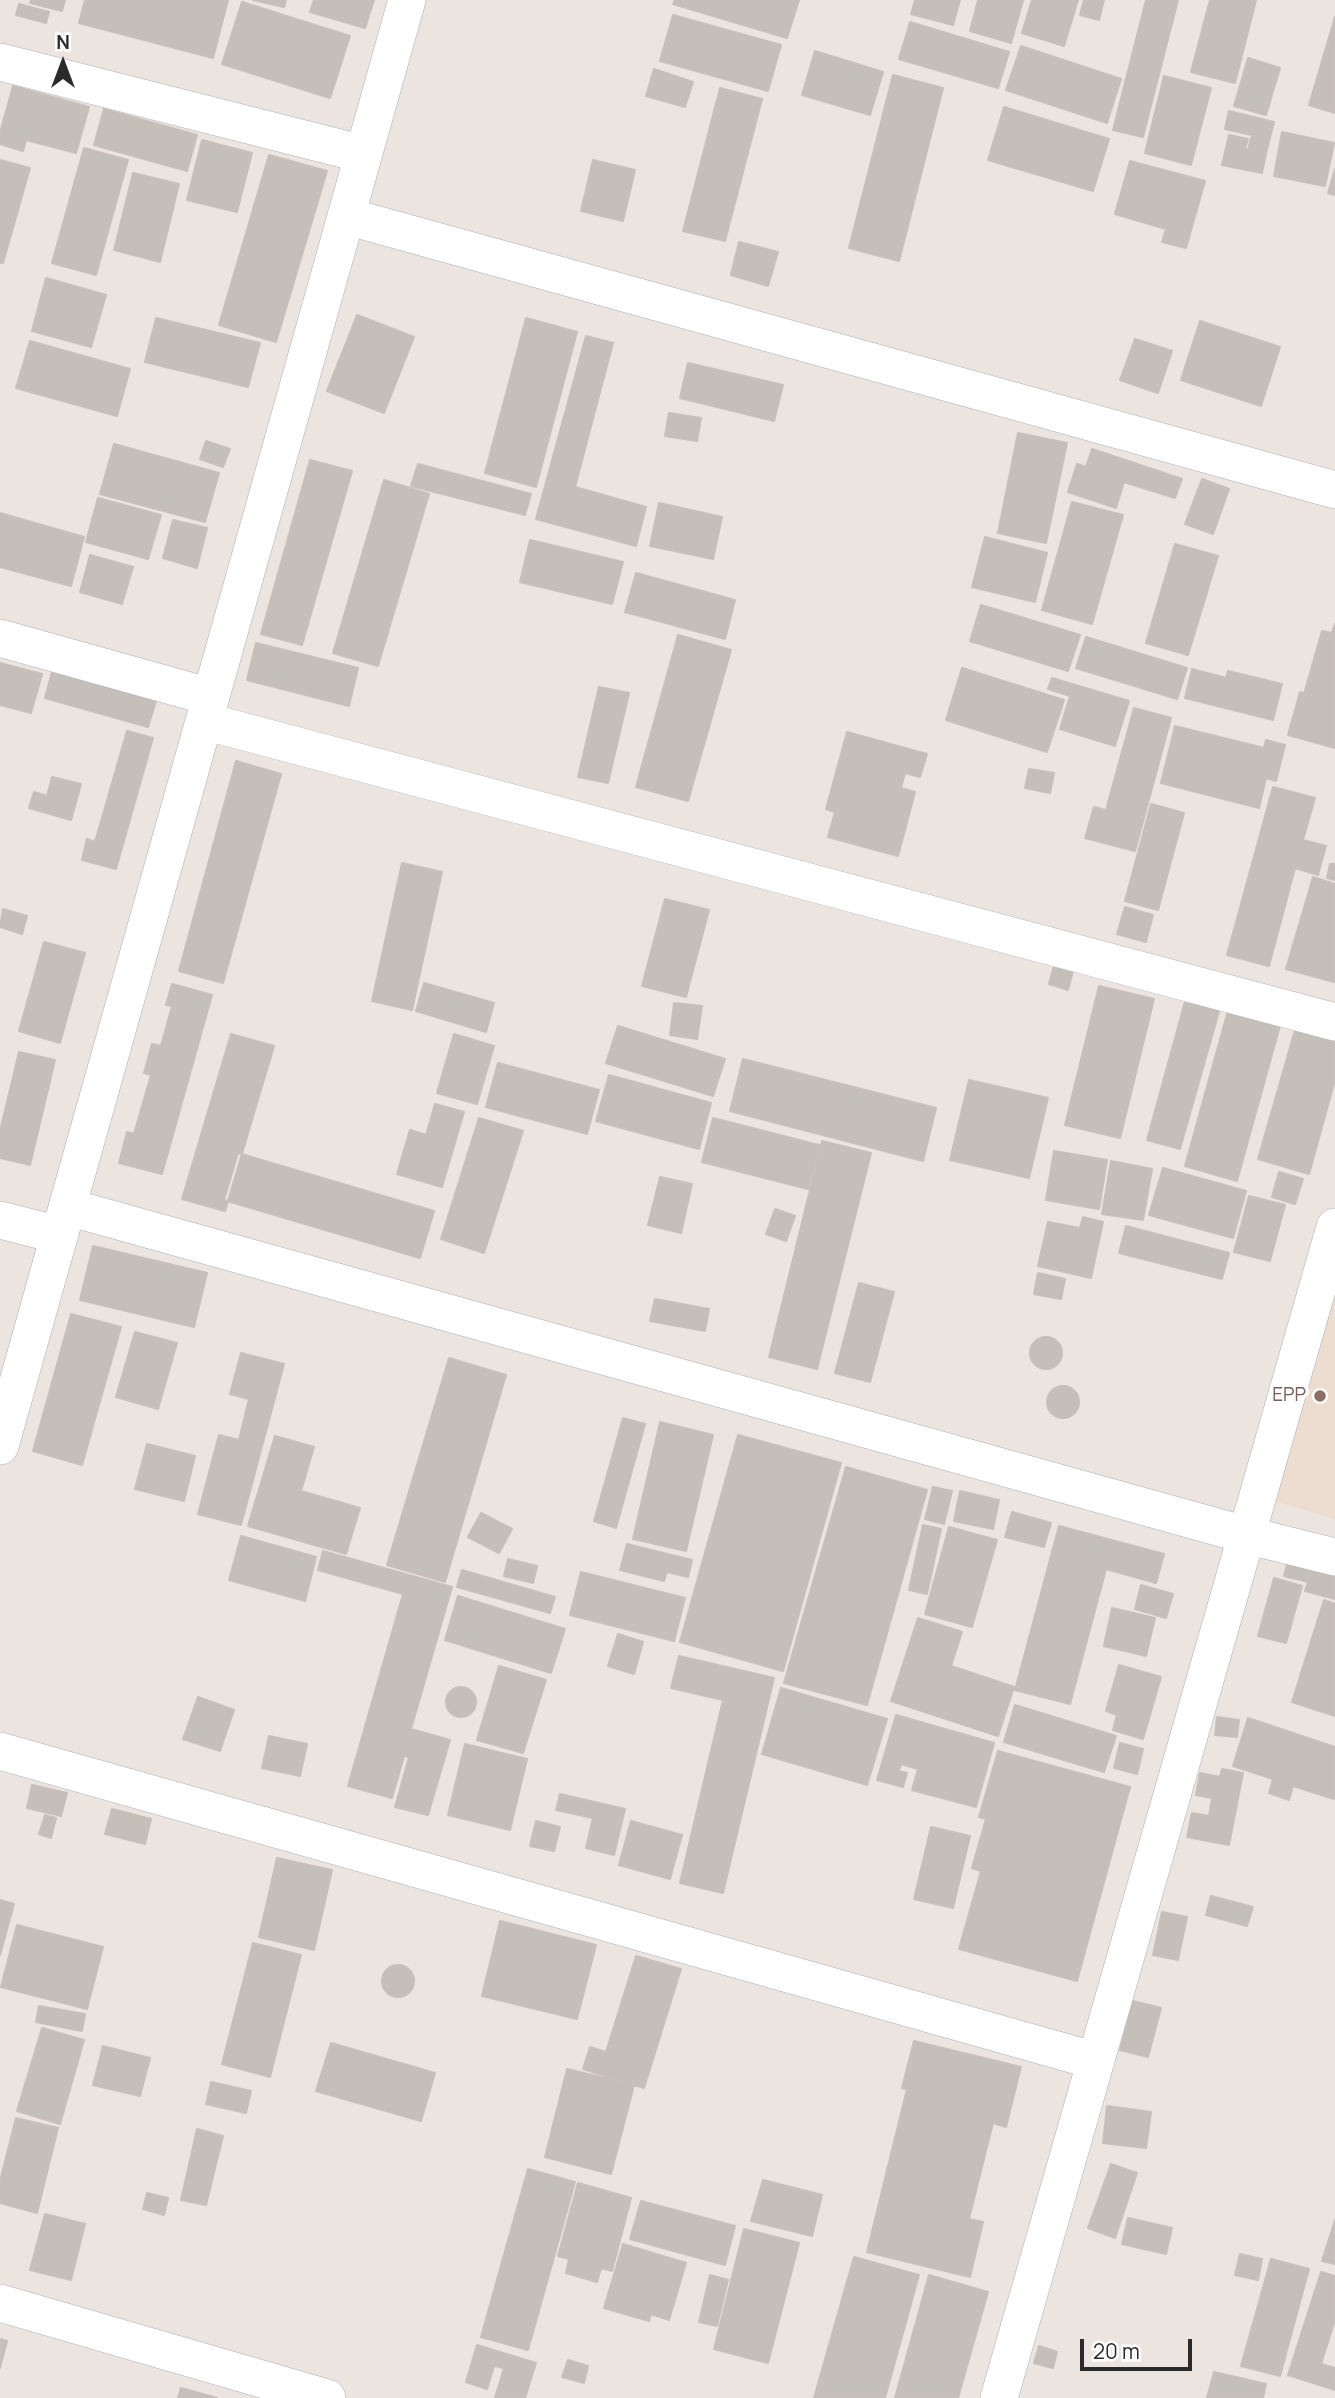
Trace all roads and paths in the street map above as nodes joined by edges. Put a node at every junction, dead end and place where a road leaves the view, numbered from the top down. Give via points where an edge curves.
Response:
1 (407, 0) edge
2 (0, 62) edge
3 (363, 154) junction
4 (346, 216) junction
5 (1335, 490) edge
6 (0, 638) edge
7 (207, 709) junction
8 (1335, 1022) edge
9 (0, 1220) edge
10 (64, 1221) junction
11 (1335, 1227) edge
12 (0, 1446) edge
13 (1246, 1535) junction
14 (1335, 1557) edge
15 (0, 1751) edge
16 (1096, 2061) junction
17 (0, 2303) edge
18 (327, 2398) edge
19 (999, 2398) edge

1 - 3 street
2 - 3 street
3 - 4 street
4 - 5 street
4 - 7 street
6 - 7 street
7 - 8 street
7 - 10 street
9 - 10 street
10 - 12 street
10 - 13 street
11 - 13 street
13 - 14 street
13 - 16 street
15 - 16 street
16 - 19 street
17 - 18 street

